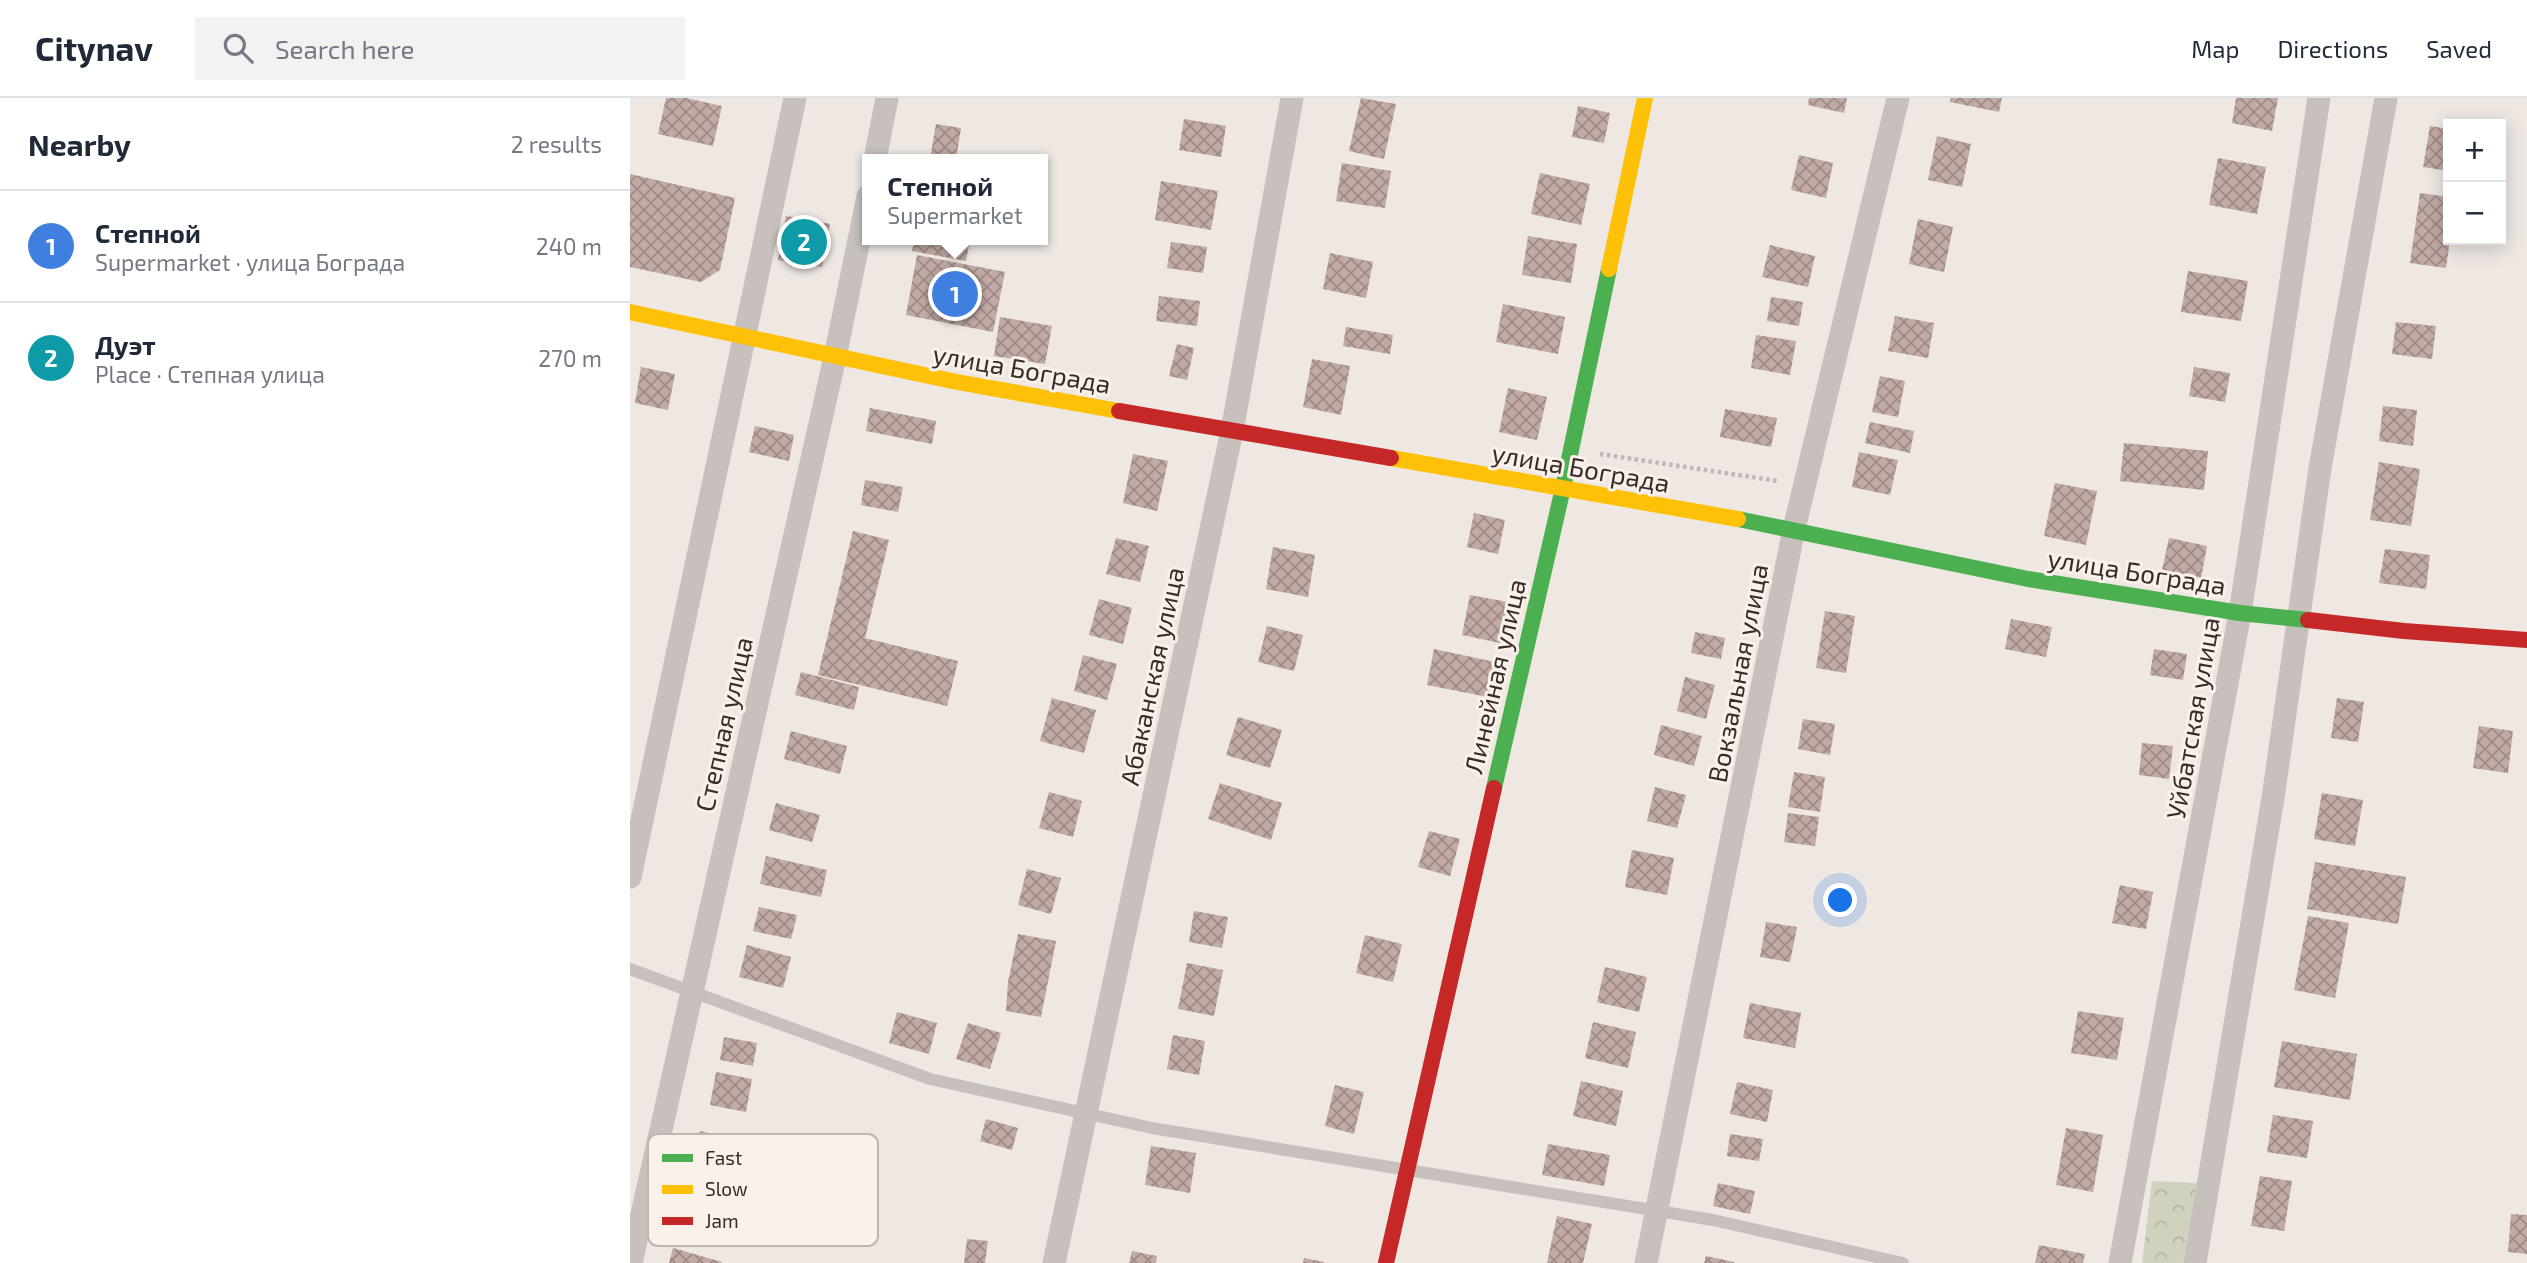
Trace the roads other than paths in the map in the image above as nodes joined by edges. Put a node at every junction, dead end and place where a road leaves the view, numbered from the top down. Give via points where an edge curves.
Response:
1 (795, 98) edge
2 (887, 98) edge
3 (1292, 98) edge
4 (1645, 98) edge
5 (1898, 98) edge
6 (2319, 98) edge
7 (2386, 98) edge
8 (876, 154) edge
9 (862, 221) edge
10 (630, 313) edge
11 (745, 338) junction
12 (835, 357) junction
13 (1232, 431) junction
14 (1563, 488) junction
15 (1794, 529) junction
16 (2240, 613) junction
17 (2300, 619) junction
18 (2527, 640) edge
19 (630, 877) edge
20 (630, 969) edge
21 (691, 990) junction
22 (1084, 1114) junction
23 (659, 1134) edge
24 (1406, 1168) junction
25 (648, 1186) edge
26 (1657, 1211) junction
27 (631, 1263) edge
28 (1054, 1263) edge
29 (1386, 1263) edge
30 (1646, 1263) edge
31 (1903, 1263) edge
32 (2120, 1263) edge
33 (2194, 1263) edge

1 - 11 street
2 - 8 street
3 - 13 street, Абаканская улица
4 - 14 main road, Линейная улица
5 - 15 street, Вокзальная улица
6 - 16 street, Уйбатская улица
7 - 17 street via 2320,468
9 - 12 street, Степная улица
10 - 11 main road, улица Бограда
11 - 12 main road, улица Бограда
11 - 19 street
12 - 13 main road, улица Бограда
12 - 21 street, Степная улица
13 - 14 main road, улица Бограда
13 - 22 street, Абаканская улица
14 - 15 main road, улица Бограда
14 - 24 main road, Линейная улица
15 - 16 main road, улица Бограда via 2028,579
15 - 26 street, Вокзальная улица
16 - 17 main road, улица Бограда
16 - 32 street, Уйбатская улица
17 - 18 main road, улица Бограда
17 - 33 street
20 - 21 lane
21 - 22 lane via 930,1079
21 - 23 street, Степная улица
22 - 24 lane
22 - 28 street, Абаканская улица
24 - 26 lane
24 - 29 main road, Линейная улица
25 - 27 street, Степная улица
26 - 30 street, Вокзальная улица
26 - 31 lane

